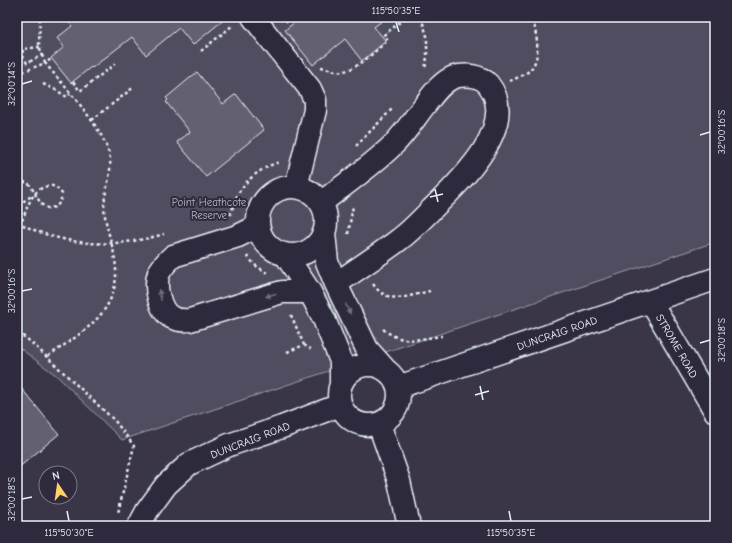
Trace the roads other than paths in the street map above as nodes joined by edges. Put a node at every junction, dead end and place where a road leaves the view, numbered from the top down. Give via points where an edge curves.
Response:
1 (244, 20) edge
2 (296, 187) junction
3 (321, 203) junction
4 (258, 226) junction
5 (324, 233) junction
6 (286, 254) junction
7 (715, 279) edge
8 (336, 284) junction
9 (310, 292) junction
10 (651, 302) junction
11 (384, 368) junction
12 (398, 387) junction
13 (341, 395) junction
14 (715, 411) edge
15 (379, 424) junction
16 (140, 526) edge
17 (409, 526) edge

1 - 2 street via 310,89 315,100 315,110
2 - 3 street via 306,190
2 - 4 street via 287,187 271,194 260,208
3 - 5 street via 325,213
3 - 8 street via 394,144 438,88 454,78 468,75 487,82 497,102 497,122 490,139 470,169 402,238
4 - 6 street via 268,244
9 -> 4 street via 282,292 190,320 182,321 167,313 160,300 158,284 159,273 165,263 173,256 238,236
5 - 6 street via 318,243 309,250
5 - 8 street via 327,262
6 - 9 street
7 - 10 street, DUNCRAIG ROAD
8 -> 11 street via 367,349
9 - 13 street via 341,361
10 - 12 street, DUNCRAIG ROAD
10 - 14 street, STROME ROAD
11 - 12 street via 392,375
11 - 13 street, DUNCRAIG ROAD via 365,365 355,368 346,375
12 - 15 street via 400,394 397,408 391,417
13 - 15 street via 346,414 352,420 361,425
13 - 16 street, DUNCRAIG ROAD via 282,427 230,445 189,464 166,485 147,511
15 - 17 street via 399,481

